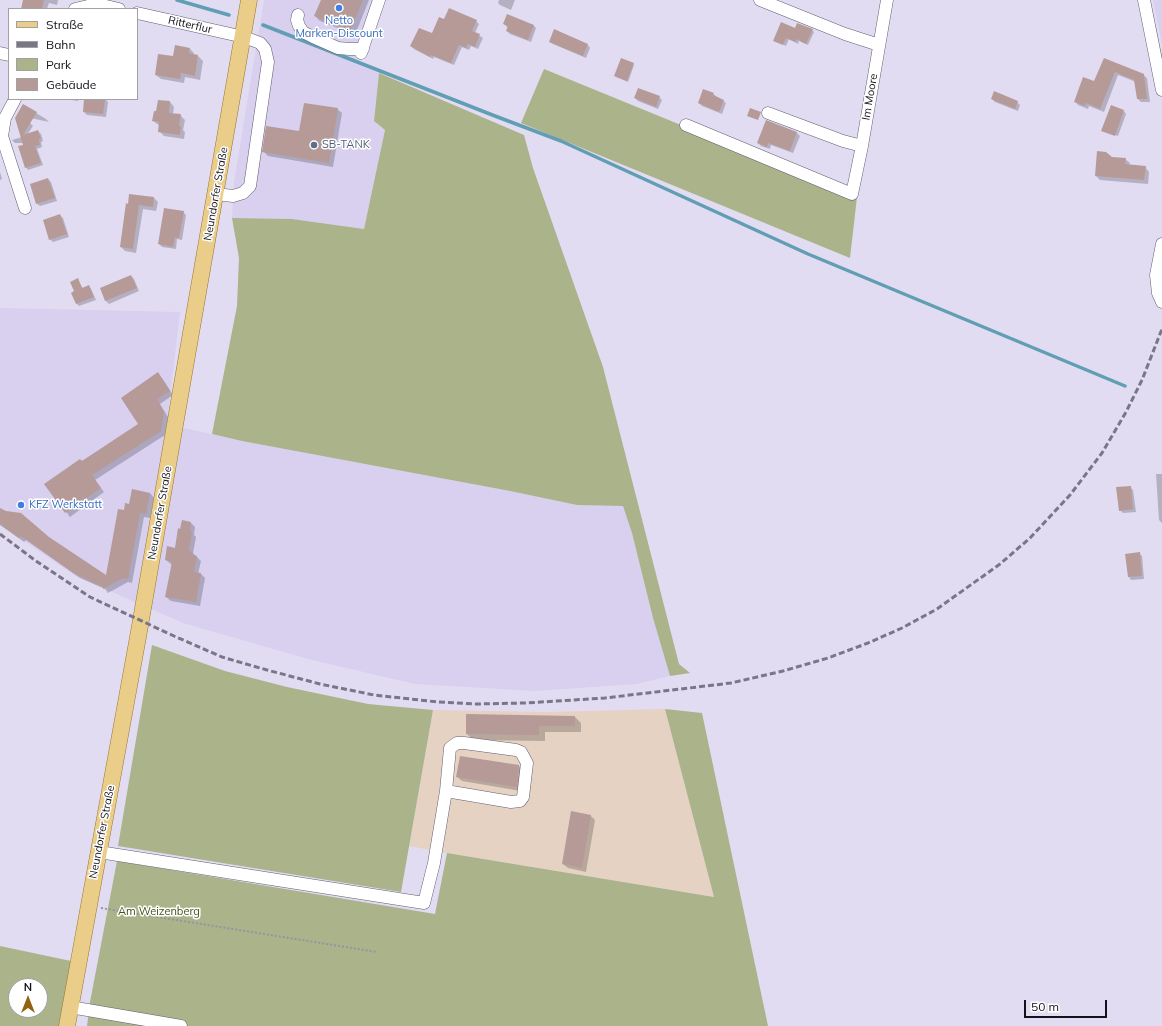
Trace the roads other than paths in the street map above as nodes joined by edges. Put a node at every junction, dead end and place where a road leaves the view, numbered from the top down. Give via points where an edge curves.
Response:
1 (249, 0) edge
2 (379, 0) edge
3 (760, 0) edge
4 (887, 0) edge
5 (1144, 0) edge
6 (79, 8) edge
7 (115, 8) edge
8 (138, 13) edge
9 (298, 15) dead end
10 (244, 37) junction
11 (879, 45) junction
12 (1162, 90) edge
13 (14, 100) edge
14 (768, 113) dead end
15 (686, 125) dead end
16 (862, 146) junction
17 (216, 194) junction
18 (25, 208) dead end
19 (1162, 244) edge
20 (1162, 302) edge
21 (446, 791) junction
22 (99, 852) junction
23 (70, 1007) junction
24 (67, 1026) edge
25 (181, 1026) edge

1 - 10 main road, Neundorfer Straße
2 - 9 street via 362,51 338,48 303,32 297,20
3 - 11 street
4 - 11 street, Im Moore
5 - 12 street
6 - 7 street via 97,4
8 - 10 street, Ritterflur
10 - 17 main road, Neundorfer Straße
10 - 17 street, Ritterflur via 260,43 265,49 268,62 250,186 244,193 233,196
11 - 16 street, Im Moore
13 - 18 street via 5,118 2,136
14 - 16 street
15 - 16 street, Im Moore via 852,194
17 - 22 main road, Neundorfer Straße
19 - 20 street via 1156,275
21 - 21 street via 450,748 457,743 516,750 521,752 527,763 523,797 520,800 511,802
21 - 22 street via 434,863 424,903
22 - 23 main road, Neundorfer Straße
23 - 24 main road, Neundorfer Straße
23 - 25 street

